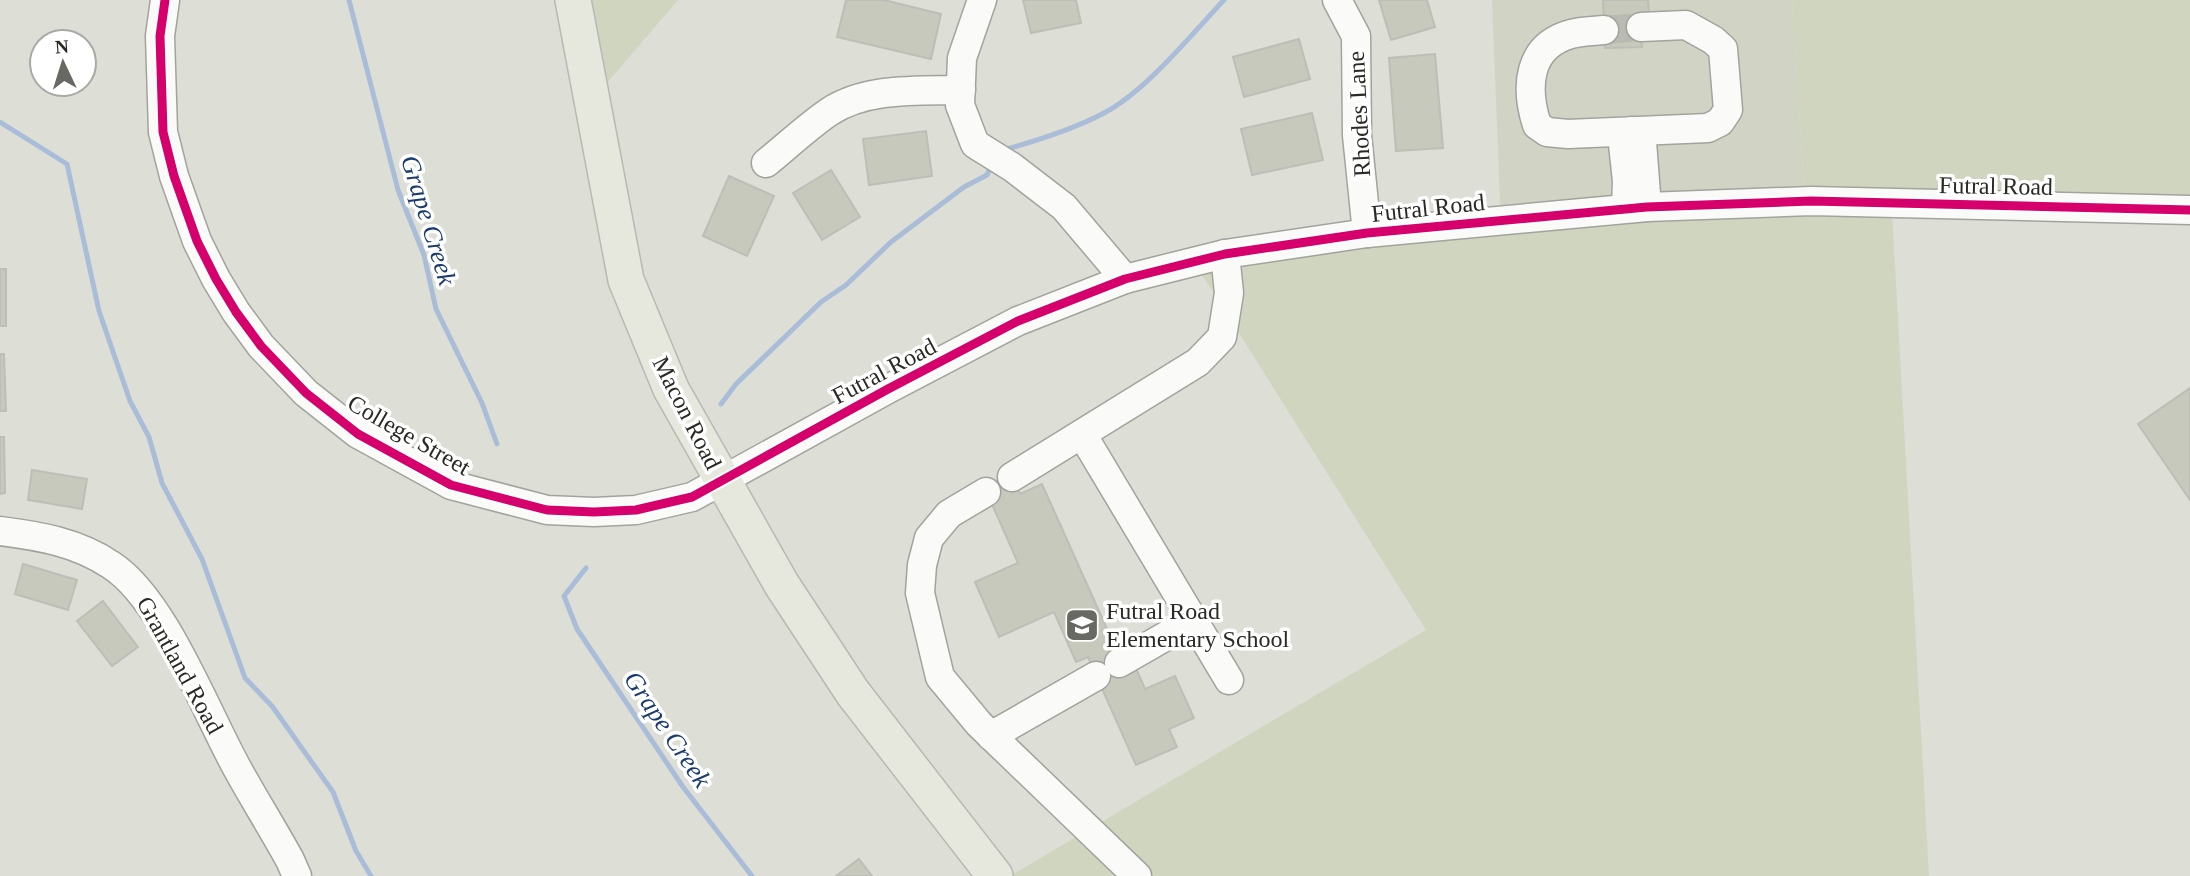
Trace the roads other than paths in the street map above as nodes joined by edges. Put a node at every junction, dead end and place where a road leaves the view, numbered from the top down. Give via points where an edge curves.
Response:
1 (165, 0) edge
2 (573, 0) edge
3 (982, 0) edge
4 (1337, 0) edge
5 (1641, 27) tunnel mouth
6 (1604, 30) tunnel mouth
7 (961, 90) junction
8 (1632, 131) junction
9 (766, 163) dead end
10 (1637, 208) junction
11 (2190, 210) edge
12 (1367, 233) junction
13 (1225, 254) junction
14 (1125, 279) junction
15 (1082, 435) junction
16 (1012, 477) dead end
17 (723, 482) junction
18 (986, 492) dead end
19 (0, 531) edge
20 (1194, 620) junction
21 (1230, 680) dead end
22 (991, 736) junction
23 (296, 876) edge
24 (995, 876) edge
25 (1137, 876) edge

1 - 17 street, College Street via 160,36 163,132 197,241 236,312 306,393 358,434 451,485 547,510 636,510 692,498
2 - 17 main road, Macon Road via 626,279 671,389
3 - 7 street via 962,58
4 - 12 street, Rhodes Lane via 1356,36 1357,135
5 - 8 street via 1686,25 1723,49 1728,110 1720,122 1708,128
6 - 8 street via 1570,34 1550,45 1530,74 1532,110 1537,125 1547,132
7 - 9 street via 899,91 858,99 830,111
7 - 14 street via 960,105 975,144 1013,166 1064,207
8 - 10 street via 1642,142
10 - 11 street, Futral Road via 1811,201
10 - 12 street, Futral Road
12 - 13 street, Futral Road
13 - 14 street, Futral Road
13 - 15 street via 1229,293 1222,337 1198,362
14 - 17 street, Futral Road via 1018,321
15 - 16 street
15 - 20 street
17 - 24 main road, Macon Road via 782,585 853,693
18 - 22 street via 949,514 929,538 920,593 940,677
19 - 23 street, Grantland Road via 51,538 89,552 133,582 168,635
20 - 21 street
20 - 22 street
22 - 25 street

